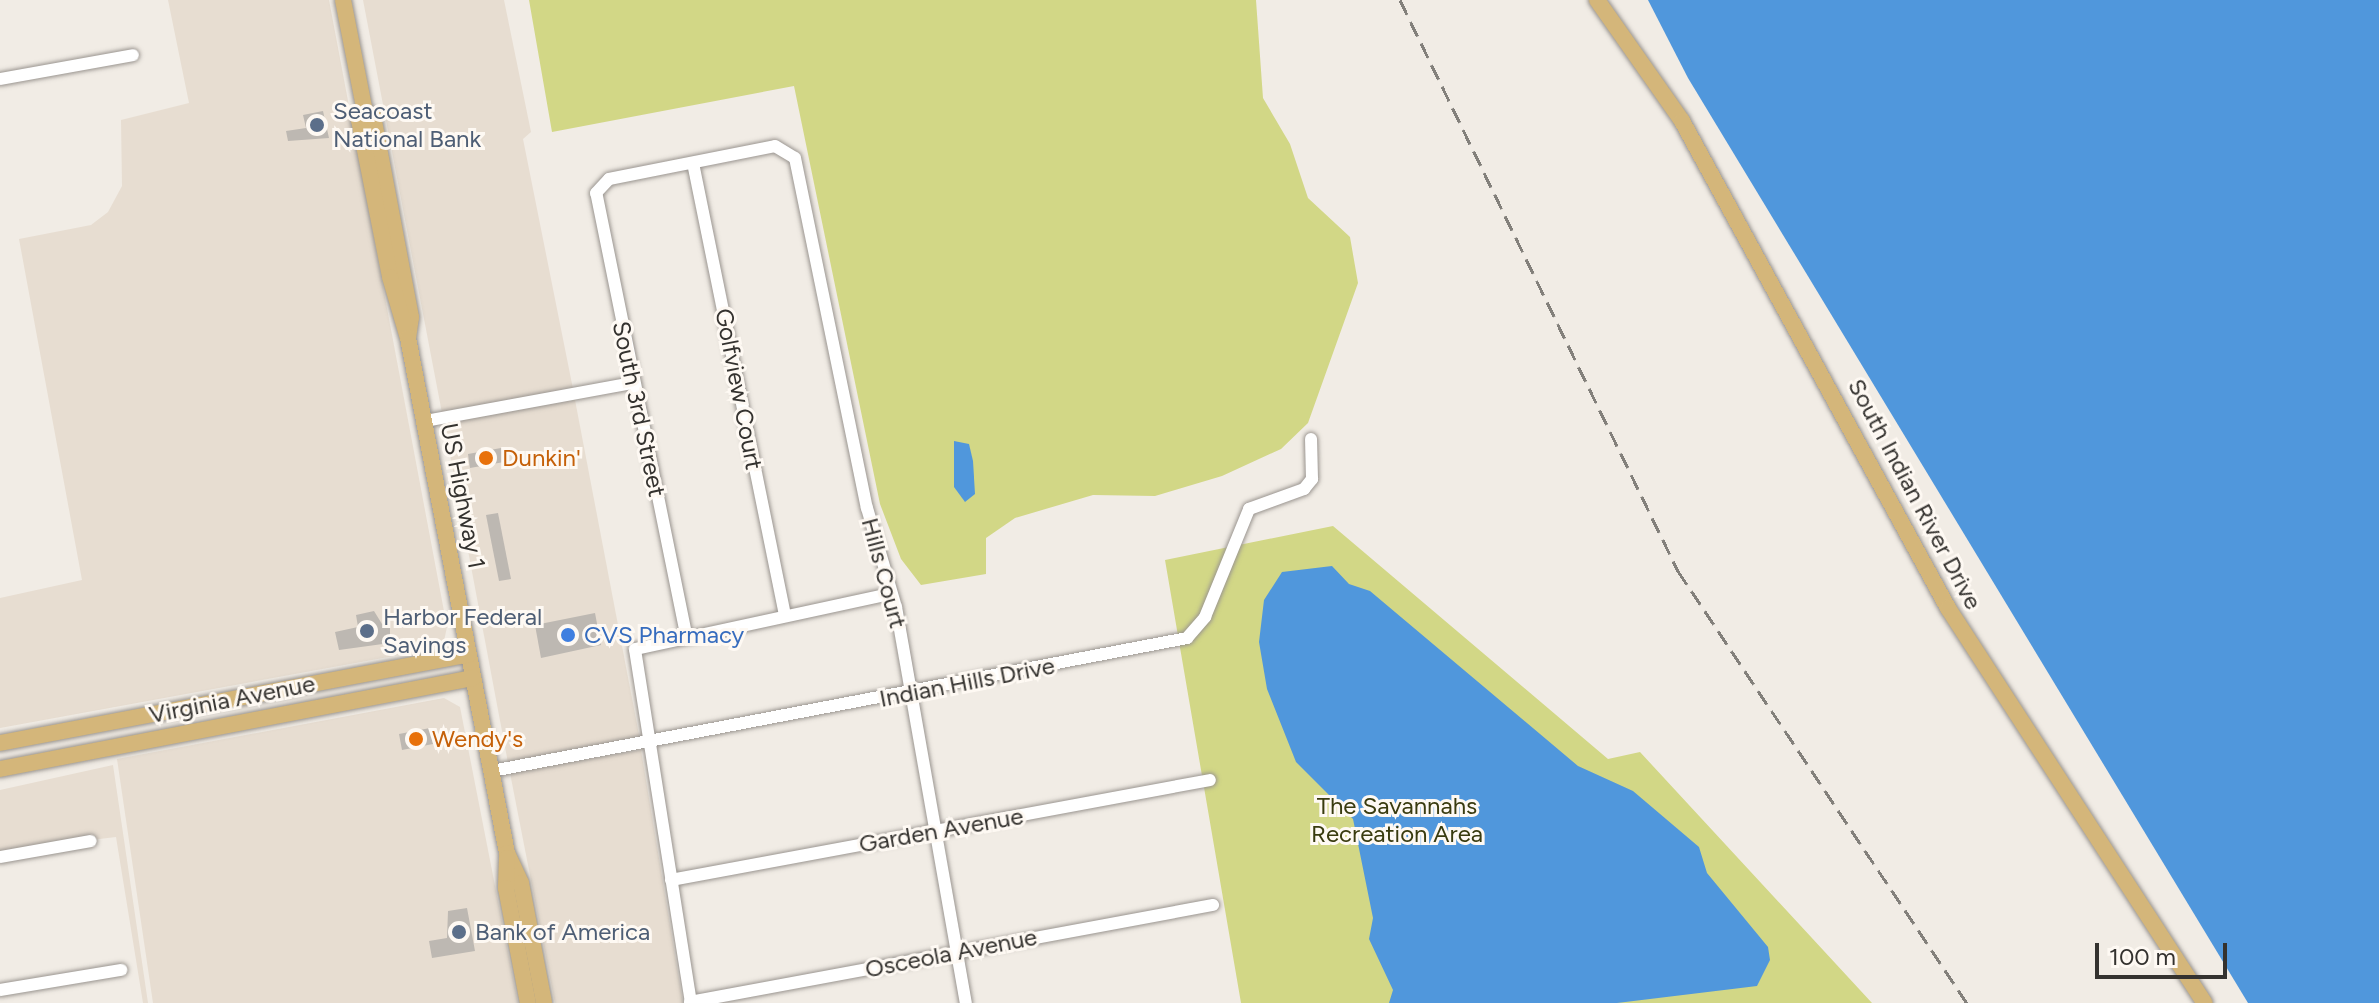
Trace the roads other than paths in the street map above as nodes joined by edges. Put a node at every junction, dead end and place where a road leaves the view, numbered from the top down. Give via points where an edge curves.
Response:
1 (343, 0) edge
2 (1597, 0) edge
3 (133, 55) dead end
4 (0, 79) edge
5 (693, 163) junction
6 (633, 383) junction
7 (425, 421) junction
8 (1311, 439) dead end
9 (890, 594) junction
10 (785, 616) junction
11 (686, 634) junction
12 (469, 654) junction
13 (473, 678) junction
14 (911, 693) junction
15 (127, 719) junction
16 (0, 743) edge
17 (648, 744) junction
18 (79, 752) junction
19 (0, 769) edge
20 (492, 771) junction
21 (1210, 780) dead end
22 (937, 831) junction
23 (91, 841) dead end
24 (507, 853) junction
25 (0, 857) edge
26 (671, 880) junction
27 (1213, 905) dead end
28 (958, 952) junction
29 (121, 970) dead end
30 (0, 990) edge
31 (528, 1003) edge
32 (544, 1003) edge
33 (690, 1003) edge
34 (966, 1003) edge
35 (2205, 1003) edge

1 - 7 main road, US Highway 1 via 365,112 373,116
2 - 35 main road, South Indian River Drive via 1682,121 1948,608
3 - 4 street
5 - 6 street, South 3rd Street via 599,184
5 - 9 street, Hills Court via 784,149 795,158 867,508
5 - 10 street, Golfview Court
6 - 7 street
6 - 11 street, South 3rd Street
7 - 12 main road, US Highway 1
8 - 14 street, Indian Hills Drive via 1312,479 1304,489 1249,509 1205,617 1187,638
9 - 10 street
9 - 14 street, Hills Court
10 - 11 street
11 - 17 street via 635,649
12 - 13 main road, US Highway 1
12 - 15 main road, Virginia Avenue
13 - 18 main road, Virginia Avenue
13 - 20 main road, US Highway 1
14 - 17 street, Indian Hills Drive
14 - 22 street, Hills Court
15 - 16 main road, Virginia Avenue
15 - 18 main road via 113,736
17 - 20 street, Indian Hills Drive
17 - 26 street
18 - 19 main road, Virginia Avenue
20 - 24 main road, US Highway 1
21 - 22 street, Garden Avenue
22 - 26 street, Garden Avenue
22 - 28 street, Hills Court
23 - 25 street
24 - 31 main road, US Highway 1 via 506,888
24 - 32 main road, US Highway 1 via 521,883
26 - 33 street
27 - 28 street, Osceola Avenue
28 - 33 street, Osceola Avenue
28 - 34 street, Hills Court
29 - 30 street

